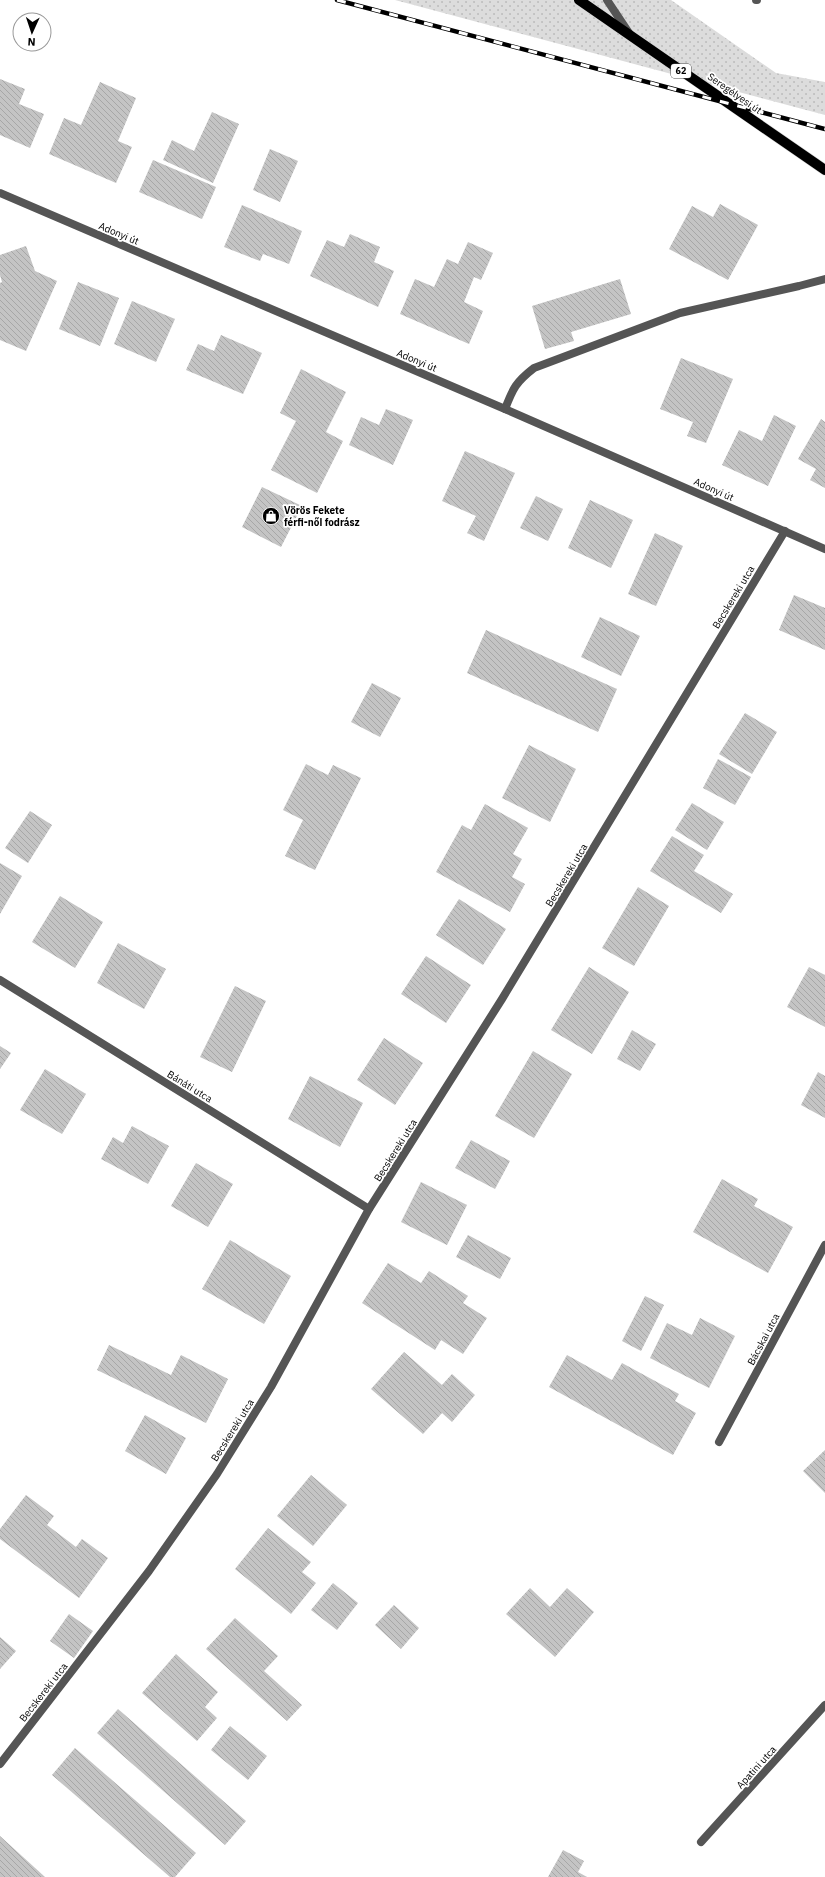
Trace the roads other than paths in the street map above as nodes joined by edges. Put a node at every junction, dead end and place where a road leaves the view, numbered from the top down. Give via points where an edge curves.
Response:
1 (579, 0) edge
2 (607, 0) edge
3 (631, 36) junction
4 (825, 170) edge
5 (0, 193) edge
6 (825, 279) edge
7 (505, 409) junction
8 (785, 531) junction
9 (825, 549) edge
10 (0, 980) edge
11 (369, 1209) junction
12 (825, 1245) edge
13 (719, 1442) dead end
14 (825, 1705) edge
15 (0, 1764) edge
16 (701, 1842) dead end

1 - 3 main road, Seregélyesi út / 62
2 - 3 street, Seregélyesi út
3 - 4 main road, Seregélyesi út / 62
5 - 7 street, Adonyi út
6 - 7 street via 680,313 534,368 514,387
7 - 8 street, Adonyi út
8 - 9 street, Adonyi út
8 - 11 street, Becskereki utca via 502,999
10 - 11 street, Bánáti utca
11 - 15 street, Becskereki utca via 271,1387 217,1474 149,1571
12 - 13 street, Bácskai utca
14 - 16 street, Apatini utca

